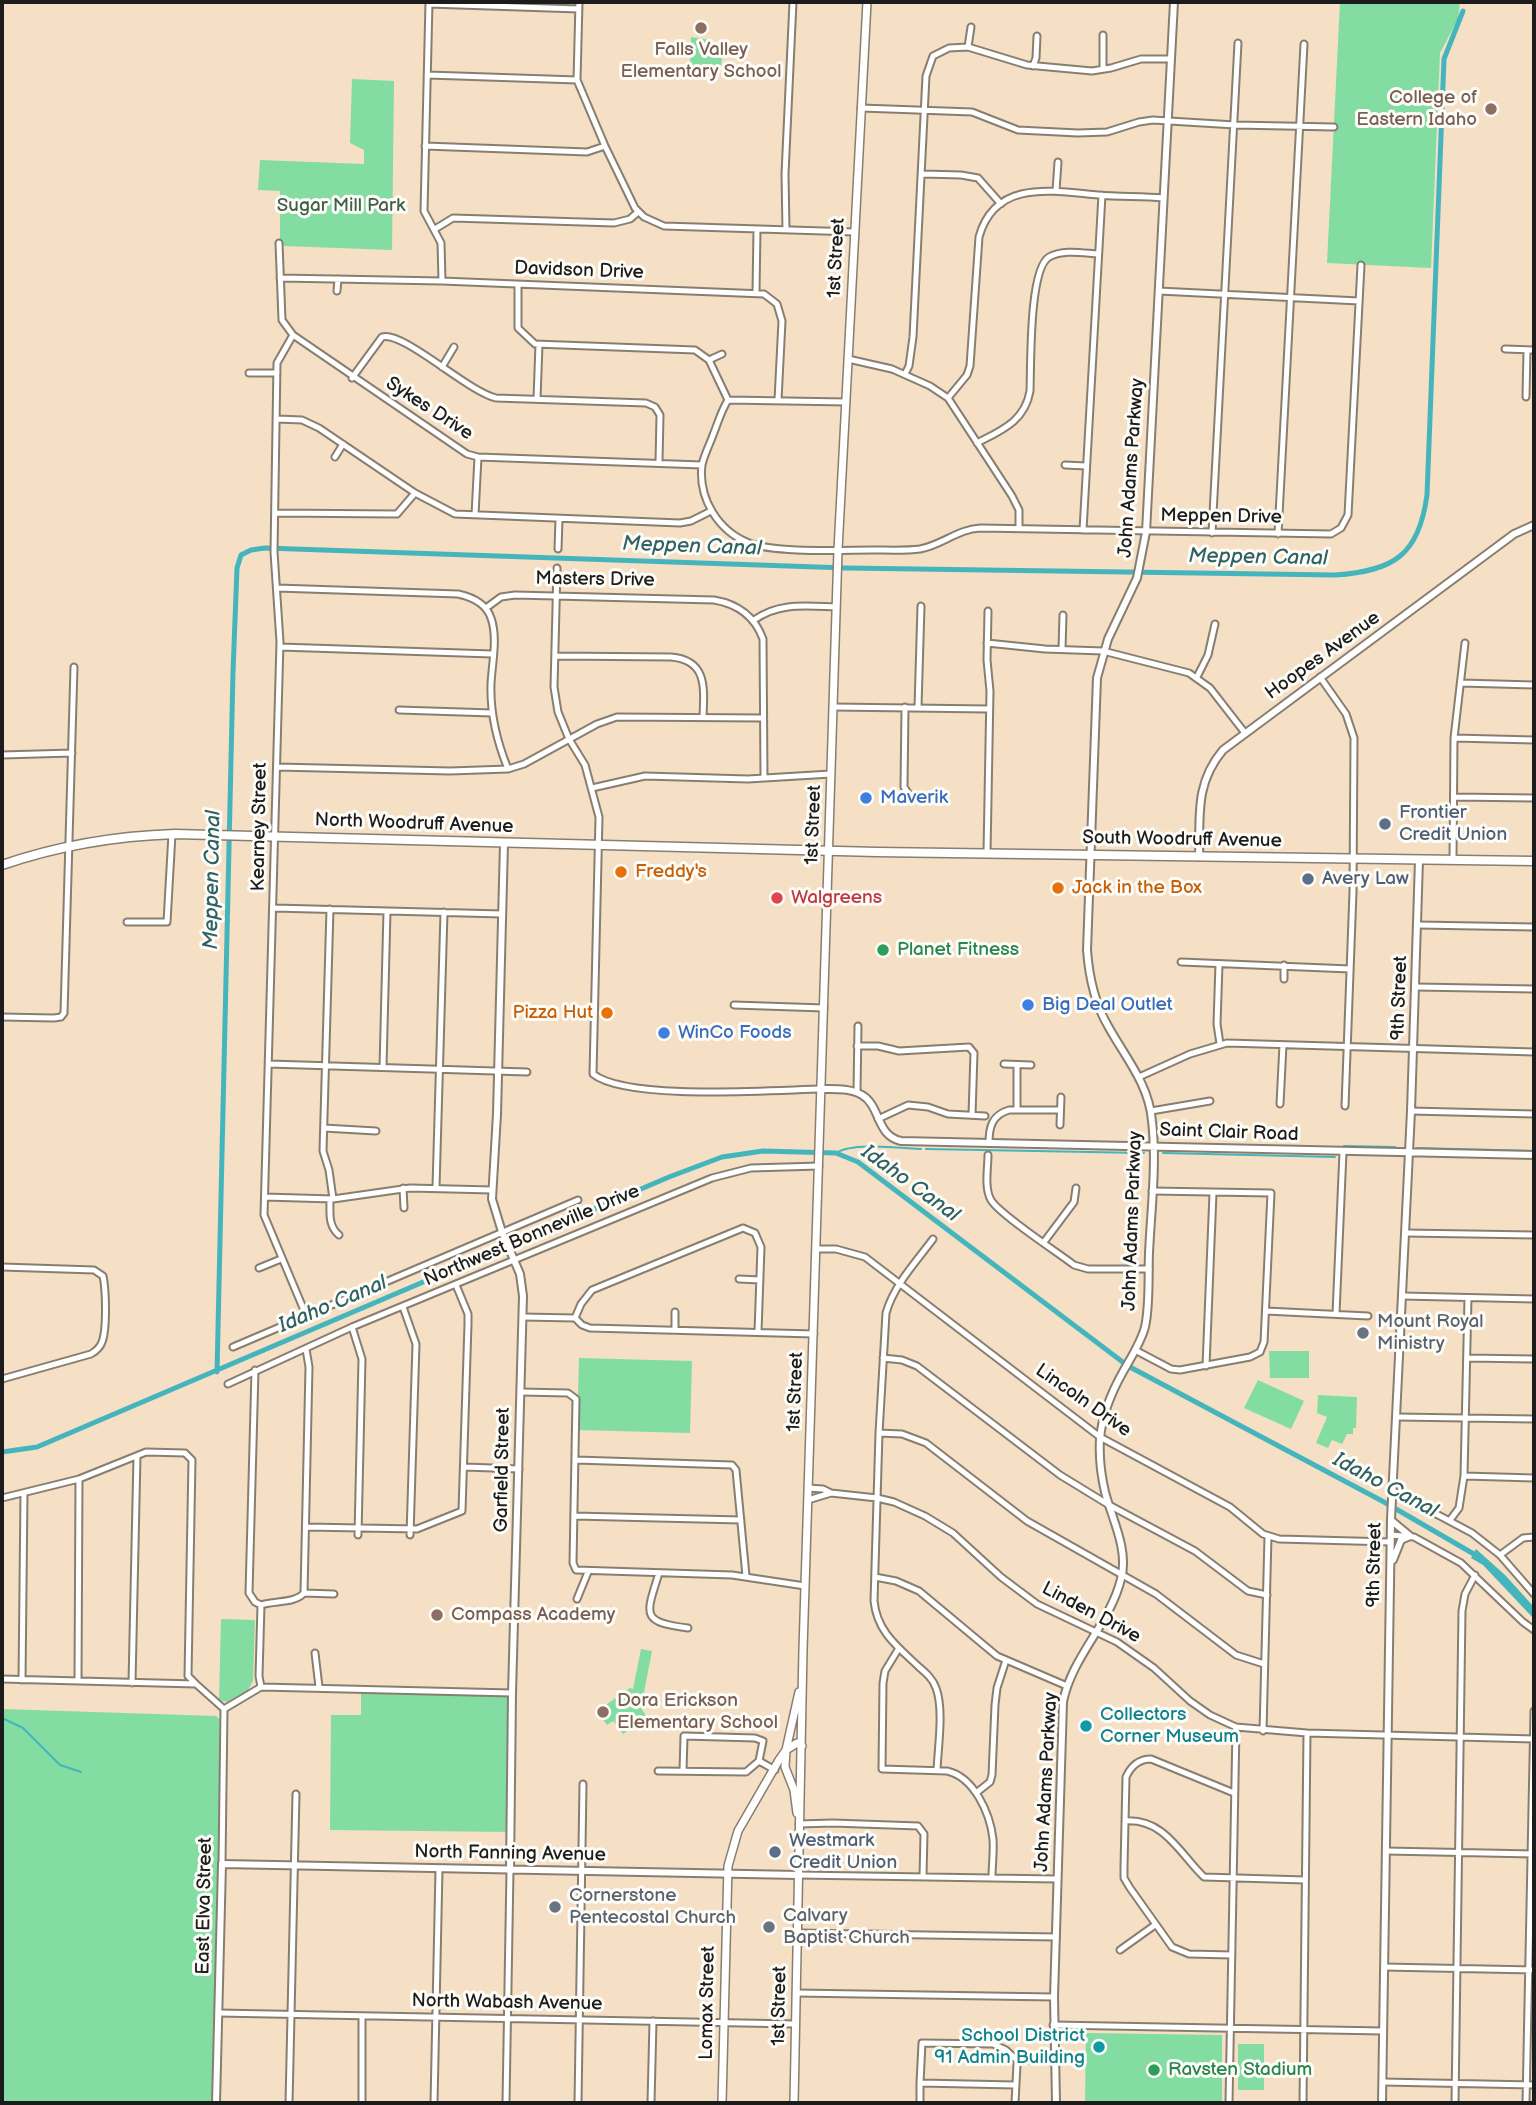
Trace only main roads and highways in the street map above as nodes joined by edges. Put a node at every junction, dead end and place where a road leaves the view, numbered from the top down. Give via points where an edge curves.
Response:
1 (867, 2) edge
2 (829, 850) junction
3 (1534, 861) edge
4 (2, 865) edge
5 (803, 1650) junction
6 (802, 1746) junction
7 (786, 1750) junction
8 (799, 1824) junction
9 (722, 2103) edge
10 (794, 2103) edge

1 - 2 main road, 1st Street via 837,567
2 - 3 main road, South Woodruff Avenue
2 - 4 main road, North Woodruff Avenue via 172,834 106,838
2 - 5 main road, 1st Street
5 - 6 main road, 1st Street
5 - 7 main road, 1st Street
6 - 7 main road via 797,1743
6 - 8 main road, 1st Street
7 - 8 main road, 1st Street via 785,1767
7 - 9 main road, Lomax Street via 738,1831 727,1873
8 - 10 main road, 1st Street

